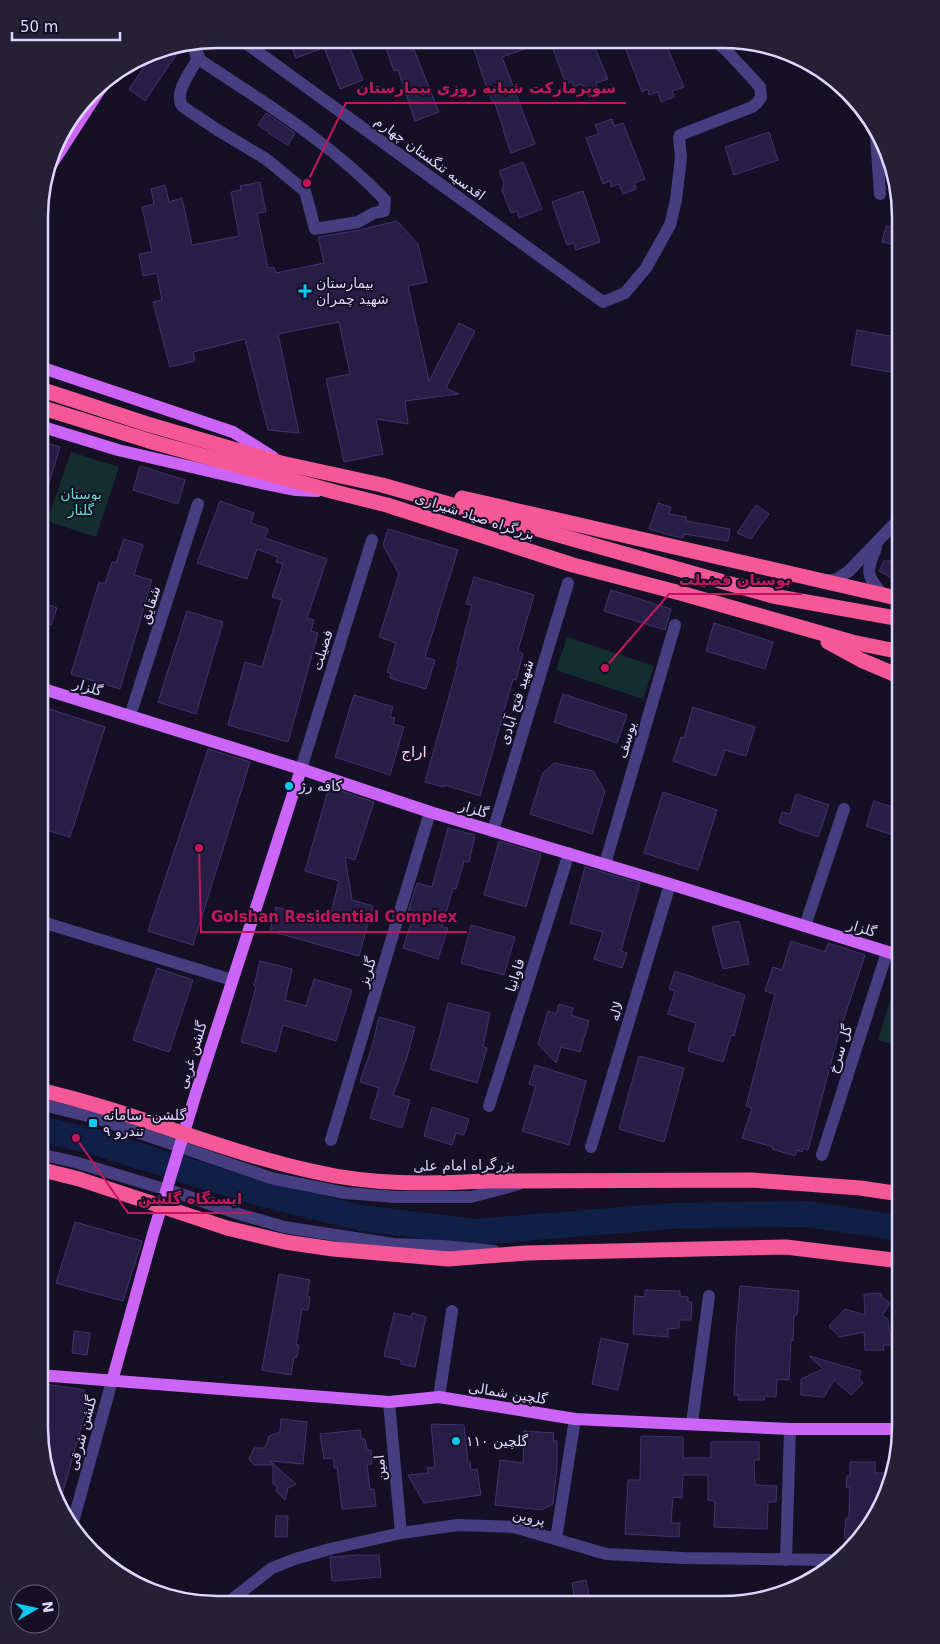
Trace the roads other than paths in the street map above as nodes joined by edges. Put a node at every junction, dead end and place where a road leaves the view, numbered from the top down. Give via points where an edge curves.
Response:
1 (252, 48) edge
2 (723, 48) edge
3 (195, 49) edge
4 (196, 49) edge
5 (81, 116) edge
6 (65, 142) edge
7 (877, 146) edge
8 (880, 194) dead end
9 (48, 370) edge
10 (48, 392) edge
11 (48, 410) edge
12 (48, 428) edge
13 (281, 463) junction
14 (382, 485) junction
15 (335, 492) junction
16 (198, 504) dead end
17 (892, 526) edge
18 (879, 539) junction
19 (372, 540) dead end
20 (817, 580) junction
21 (568, 583) dead end
22 (882, 594) junction
23 (892, 597) edge
24 (892, 617) edge
25 (675, 625) dead end
26 (802, 628) junction
27 (892, 650) edge
28 (892, 673) edge
29 (48, 690) edge
30 (130, 716) junction
31 (301, 769) junction
32 (844, 809) dead end
33 (430, 812) junction
34 (493, 831) junction
35 (569, 853) junction
36 (605, 864) junction
37 (670, 884) junction
38 (48, 924) edge
39 (805, 926) junction
40 (887, 952) junction
41 (892, 953) edge
42 (232, 980) junction
43 (48, 1092) edge
44 (48, 1106) edge
45 (490, 1106) dead end
46 (331, 1140) dead end
47 (591, 1148) dead end
48 (822, 1155) dead end
49 (48, 1156) edge
50 (48, 1171) edge
51 (531, 1180) junction
52 (892, 1193) edge
53 (526, 1253) junction
54 (892, 1260) edge
55 (709, 1296) dead end
56 (452, 1311) dead end
57 (48, 1376) edge
58 (112, 1381) junction
59 (440, 1397) junction
60 (389, 1402) junction
61 (575, 1418) junction
62 (692, 1423) junction
63 (790, 1429) junction
64 (892, 1430) edge
65 (74, 1518) edge
66 (402, 1532) junction
67 (556, 1539) junction
68 (786, 1560) junction
69 (828, 1560) edge
70 (236, 1596) edge

1 - 2 street, اقدسیه تنگستان چهارم via 603,302 625,293 646,268 670,226 681,156 680,135 752,108 761,97 760,87
3 - 4 street via 197,60 179,93 182,106 266,159 305,191 315,229 358,222 384,211 385,200 334,152 200,60
5 - 6 main road
7 - 8 street
9 - 13 main road via 234,432
10 - 13 highway, بزرگراه صیاد شیرازی
11 - 15 highway, بزرگراه صیاد شیرازی via 156,444
12 - 15 main road via 118,450 261,484
13 - 14 highway, بزرگراه صیاد شیرازی
14 - 20 highway via 454,496
14 - 24 highway, بزرگراه صیاد شیرازی via 773,596
15 - 26 highway, بزرگراه صیاد شیرازی via 387,505 573,565
16 - 30 street, شقایق
17 - 18 street
18 - 20 street via 849,571 835,580
18 - 22 street via 868,571 870,580
19 - 31 street, فضیلت
20 - 22 highway
21 - 34 street, شهید فتح آبادی
22 - 23 highway
25 - 36 street, یوسف
26 - 27 highway, بزرگراه صیاد شیرازی
26 - 28 highway
29 - 30 main road, گلزار
30 - 31 main road, گلزار
31 - 33 main road, گلزار
31 - 42 main road, گلشن غربی
32 - 39 street
33 - 34 main road, گلزار
33 - 46 street, گلریز
34 - 35 main road, گلزار
35 - 36 main road, گلزار
35 - 45 street, فاوانیا
36 - 37 main road, گلزار
37 - 39 main road, گلزار
37 - 47 street, لاله
38 - 42 street
39 - 40 main road, گلزار
40 - 41 main road, گلزار
40 - 48 street, گل سرخ
42 - 58 main road, گلشن غربی via 153,1234
43 - 51 highway, بزرگراه امام علی via 317,1173 408,1182
44 - 51 street via 96,1118 271,1178 345,1193 471,1197
49 - 53 street via 302,1230 393,1244
50 - 53 highway via 227,1228 285,1242 448,1259
51 - 52 highway, بزرگراه امام علی via 752,1180
53 - 54 highway via 786,1247
55 - 62 street
56 - 59 street
57 - 58 main road, گلچین شمالی
58 - 60 main road, گلچین شمالی
58 - 65 street, گلشن شرقی
59 - 60 main road, گلچین شمالی
59 - 61 main road, گلچین شمالی
60 - 66 street, امین
61 - 62 main road, گلچین شمالی
61 - 67 street
62 - 63 main road, گلچین شمالی
63 - 64 main road, گلچین شمالی
63 - 68 street
66 - 67 street, پروین via 458,1525 514,1527
66 - 70 street, پروین via 330,1549 272,1568
67 - 68 street, پروین via 606,1554
68 - 69 street, پروین

